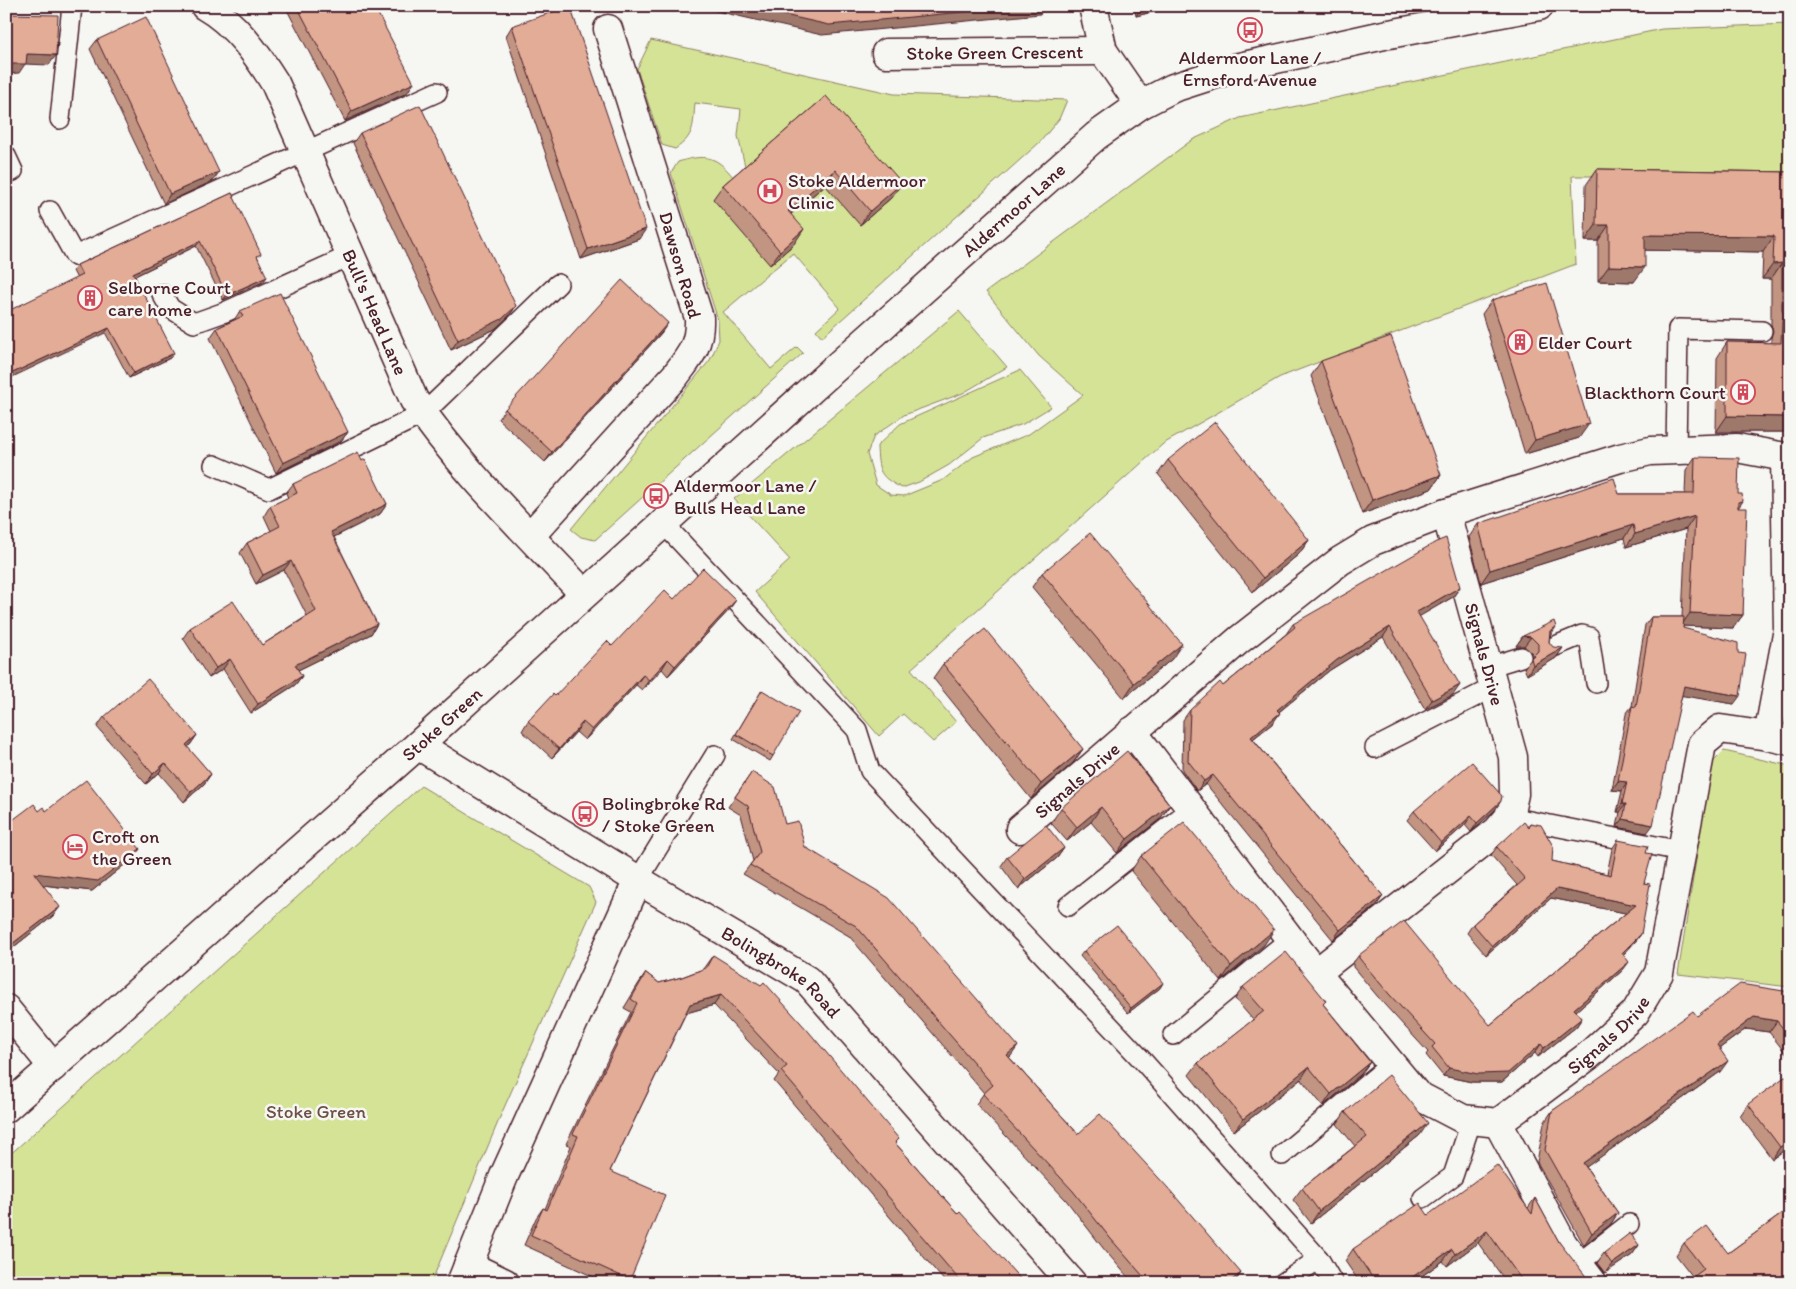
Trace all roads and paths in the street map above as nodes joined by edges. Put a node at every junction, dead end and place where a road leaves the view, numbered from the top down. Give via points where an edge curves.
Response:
1 (72, 6) edge
2 (205, 6) edge
3 (1093, 6) edge
4 (1524, 8) edge
5 (608, 29) dead end
6 (1103, 51) junction
7 (886, 53) dead end
8 (437, 92) dead end
9 (1140, 105) junction
10 (60, 120) dead end
11 (304, 151) junction
12 (6, 156) edge
13 (6, 174) edge
14 (50, 211) dead end
15 (349, 256) junction
16 (558, 284) dead end
17 (162, 294) dead end
18 (1762, 331) dead end
19 (423, 414) junction
20 (1676, 450) junction
21 (1787, 458) edge
22 (214, 465) dead end
23 (1446, 513) junction
24 (663, 523) junction
25 (530, 536) junction
26 (584, 594) junction
27 (1553, 647) edge
28 (1521, 657) dead end
29 (1491, 677) junction
30 (1596, 683) dead end
31 (1132, 731) junction
32 (1779, 738) edge
33 (418, 745) junction
34 (1375, 748) dead end
35 (715, 754) dead end
36 (1191, 809) junction
37 (1509, 817) junction
38 (1020, 828) dead end
39 (1681, 851) junction
40 (638, 880) junction
41 (1068, 906) dead end
42 (1290, 939) junction
43 (1316, 973) junction
44 (6, 1009) edge
45 (1173, 1035) dead end
46 (1391, 1064) junction
47 (53, 1067) junction
48 (6, 1108) edge
49 (1485, 1121) junction
50 (1282, 1155) dead end
51 (1423, 1198) dead end
52 (1629, 1224) dead end
53 (1319, 1259) junction
54 (464, 1274) edge
55 (1586, 1274) edge
56 (505, 1283) edge
57 (1072, 1283) edge
58 (1283, 1283) edge
59 (1333, 1283) edge

1 - 10 lane
2 - 11 street, Bull's Head Lane via 257,55 275,82
3 - 6 street
4 - 9 street, Aldermoor Lane via 1235,68 1172,88
5 - 25 street, Dawson Road via 699,318 700,336 694,351 675,376
6 - 7 street, Stoke Green Crescent
6 - 9 street
8 - 11 lane
9 - 24 street, Aldermoor Lane via 1096,136
11 - 14 lane via 75,256
11 - 15 street, Bull's Head Lane
12 - 13 lane via 13,171
15 - 17 lane via 194,323 170,308
15 - 19 street, Bull's Head Lane
16 - 19 lane
18 - 20 lane via 1678,329
19 - 22 lane via 268,489
19 - 25 street, Bull's Head Lane via 450,449
20 - 21 street, Signals Drive via 1736,448
20 - 23 street, Signals Drive via 1650,451 1620,458
21 - 32 street, Signals Drive via 1788,629
23 - 29 street, Signals Drive
23 - 31 street, Signals Drive via 1373,541 1344,558 1239,640
24 - 26 street, Aldermoor Lane
24 - 53 lane via 857,730 870,771 1143,1061
25 - 26 street, Bull's Head Lane
26 - 33 street, Stoke Green
27 - 30 lane via 1582,635 1589,637
28 - 29 lane
29 - 34 lane
29 - 37 street, Signals Drive via 1513,757 1514,794
31 - 36 street, Signals Drive
31 - 38 street, Signals Drive
32 - 39 street, Signals Drive via 1720,729 1702,744
33 - 40 street, Bolingbroke Road
33 - 47 street, Stoke Green
35 - 40 lane
36 - 41 lane
36 - 42 street, Signals Drive
37 - 39 lane
37 - 43 street via 1480,846
39 - 49 street, Signals Drive via 1659,973 1635,1013 1588,1056
40 - 54 street via 504,1176
40 - 57 street, Bolingbroke Road via 807,980
42 - 43 street, Signals Drive
42 - 45 lane
43 - 46 street, Signals Drive
44 - 47 street
46 - 49 street, Signals Drive via 1417,1095 1464,1119
46 - 50 lane
47 - 48 street, Stoke Green
49 - 51 lane via 1453,1176
49 - 55 street via 1563,1244
52 - 55 lane
53 - 58 lane
53 - 59 lane
54 - 56 street

